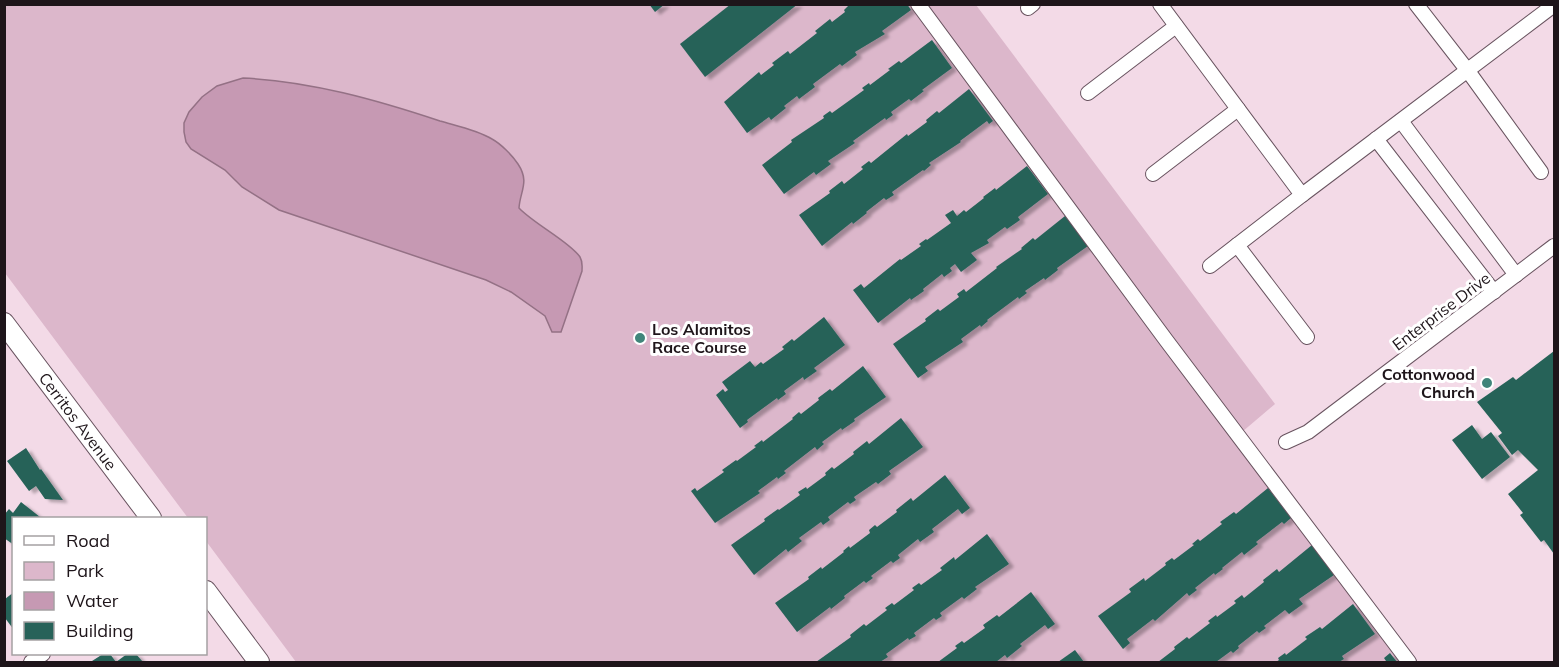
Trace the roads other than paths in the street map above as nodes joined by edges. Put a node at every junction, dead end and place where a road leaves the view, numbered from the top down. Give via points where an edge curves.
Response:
1 (918, 4) edge
2 (1160, 4) edge
3 (1416, 4) edge
4 (1551, 9) edge
5 (1176, 26) junction
6 (1468, 71) junction
7 (1088, 93) dead end
8 (1238, 109) junction
9 (1401, 121) junction
10 (1376, 139) junction
11 (1541, 172) dead end
12 (1153, 174) dead end
13 (1302, 195) junction
14 (1237, 245) junction
15 (1554, 246) edge
16 (1210, 266) dead end
17 (1516, 275) junction
18 (1494, 292) junction
19 (4, 323) edge
20 (1307, 337) dead end
21 (1286, 442) dead end
22 (150, 517) edge
23 (207, 592) edge
24 (259, 663) edge
25 (1409, 663) edge

1 - 25 street
2 - 5 street
3 - 6 street
4 - 6 street
5 - 7 street
5 - 8 street
6 - 9 street
6 - 11 street
8 - 12 street
8 - 13 street
9 - 10 street
9 - 17 street
10 - 13 street
10 - 18 street
13 - 14 street
14 - 16 street
14 - 20 street
15 - 17 street, Enterprise Drive
17 - 18 street, Enterprise Drive
18 - 21 street, Enterprise Drive via 1308,432
19 - 22 main road, Cerritos Avenue
23 - 24 main road

